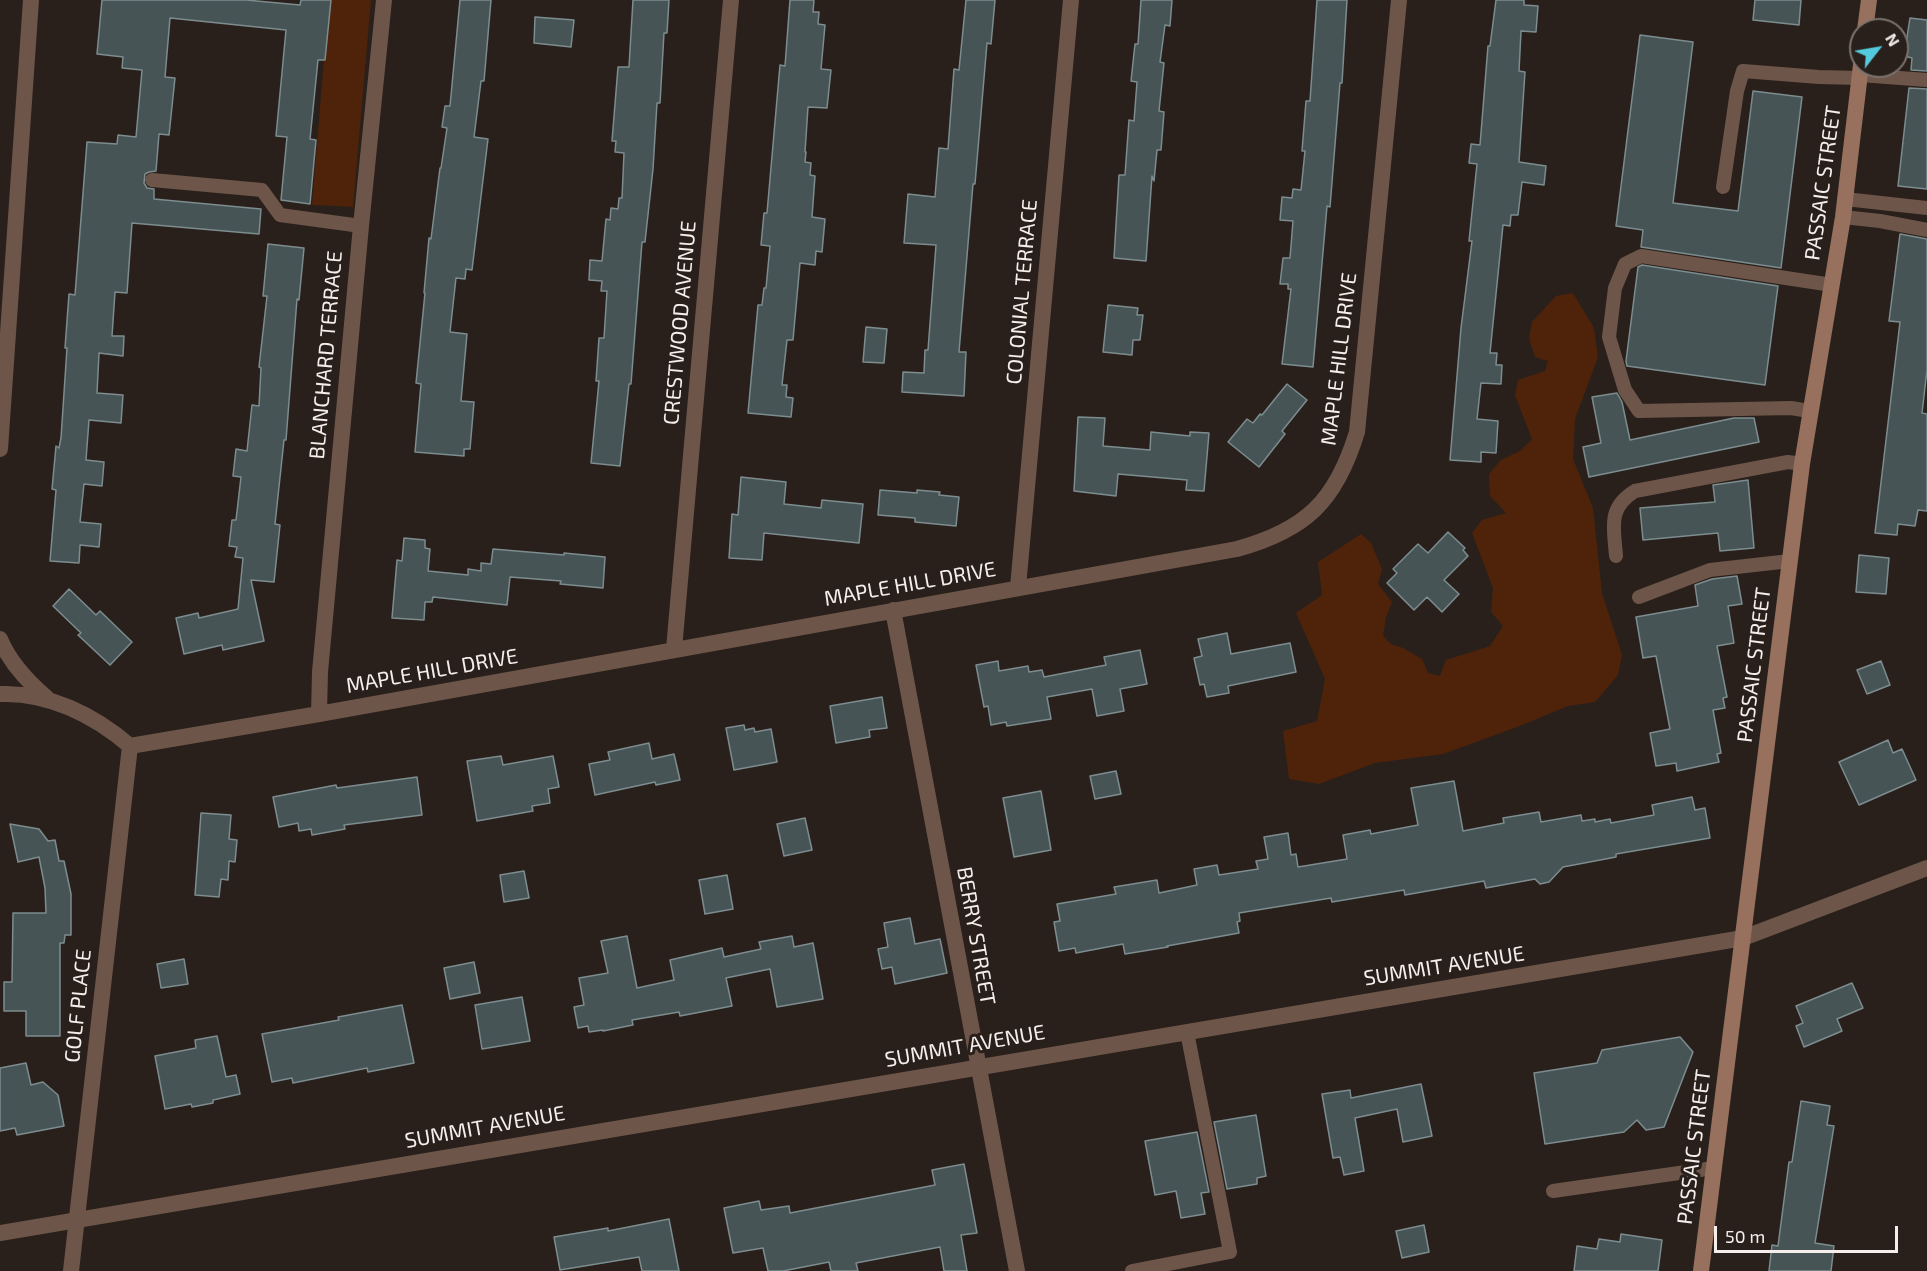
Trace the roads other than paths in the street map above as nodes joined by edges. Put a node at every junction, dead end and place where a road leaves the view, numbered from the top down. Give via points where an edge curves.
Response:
1 (31, 0) edge
2 (384, 0) edge
3 (731, 0) edge
4 (1071, 0) edge
5 (1399, 0) edge
6 (1869, 0) edge
7 (1867, 18) edge
8 (1849, 74) edge
9 (1859, 78) edge
10 (1908, 78) edge
11 (1927, 80) edge
12 (152, 180) dead end
13 (1723, 187) dead end
14 (1845, 199) junction
15 (1927, 208) edge
16 (1844, 217) junction
17 (361, 225) junction
18 (1927, 230) edge
19 (1832, 285) junction
20 (1809, 411) junction
21 (0, 449) edge
22 (1802, 464) junction
23 (1616, 556) dead end
24 (1790, 561) junction
25 (1018, 587) junction
26 (1639, 597) dead end
27 (893, 610) junction
28 (0, 639) edge
29 (674, 650) junction
30 (0, 694) edge
31 (50, 700) junction
32 (320, 714) junction
33 (130, 746) junction
34 (1927, 868) edge
35 (1743, 938) junction
36 (1186, 1032) junction
37 (977, 1066) junction
38 (1714, 1168) junction
39 (1553, 1191) dead end
40 (76, 1219) junction
41 (0, 1233) edge
42 (71, 1271) edge
43 (1017, 1271) edge
44 (1132, 1271) edge
45 (1701, 1271) edge

1 - 21 street
2 - 17 street, BLANCHARD TERRACE
3 - 29 street, CRESTWOOD AVENUE
4 - 25 street, COLONIAL TERRACE
5 - 25 street, MAPLE HILL DRIVE via 1357,432 1335,486 1300,522 1266,541
6 - 7 main road
8 - 13 lane via 1819,77 1743,71
9 - 14 main road, PASSAIC STREET
10 - 11 lane
12 - 17 lane via 262,189 280,215
14 - 15 lane
14 - 16 main road, PASSAIC STREET
16 - 18 lane
16 - 19 main road, PASSAIC STREET
17 - 32 street, BLANCHARD TERRACE via 320,672
19 - 20 main road, PASSAIC STREET
19 - 20 lane via 1641,256 1625,264 1615,288 1609,337 1625,390 1639,411
20 - 22 main road, PASSAIC STREET
22 - 23 lane via 1788,462 1635,491 1624,498 1614,516
22 - 24 main road, PASSAIC STREET
24 - 26 lane via 1710,570
24 - 35 main road, PASSAIC STREET
25 - 27 street, MAPLE HILL DRIVE
27 - 29 street, MAPLE HILL DRIVE
27 - 37 street, BERRY STREET
28 - 31 street via 26,681
29 - 32 street, MAPLE HILL DRIVE
30 - 31 street via 18,693
31 - 33 street via 85,715
32 - 33 street, MAPLE HILL DRIVE
33 - 40 street, GOLF PLACE
34 - 35 street, SUMMIT AVENUE
35 - 36 street, SUMMIT AVENUE
35 - 38 main road, PASSAIC STREET
36 - 37 street, SUMMIT AVENUE
36 - 44 lane via 1230,1252
37 - 40 street, SUMMIT AVENUE
37 - 43 street, BERRY STREET
38 - 39 lane
38 - 45 main road, PASSAIC STREET
40 - 41 street, SUMMIT AVENUE
40 - 42 street, GOLF PLACE

